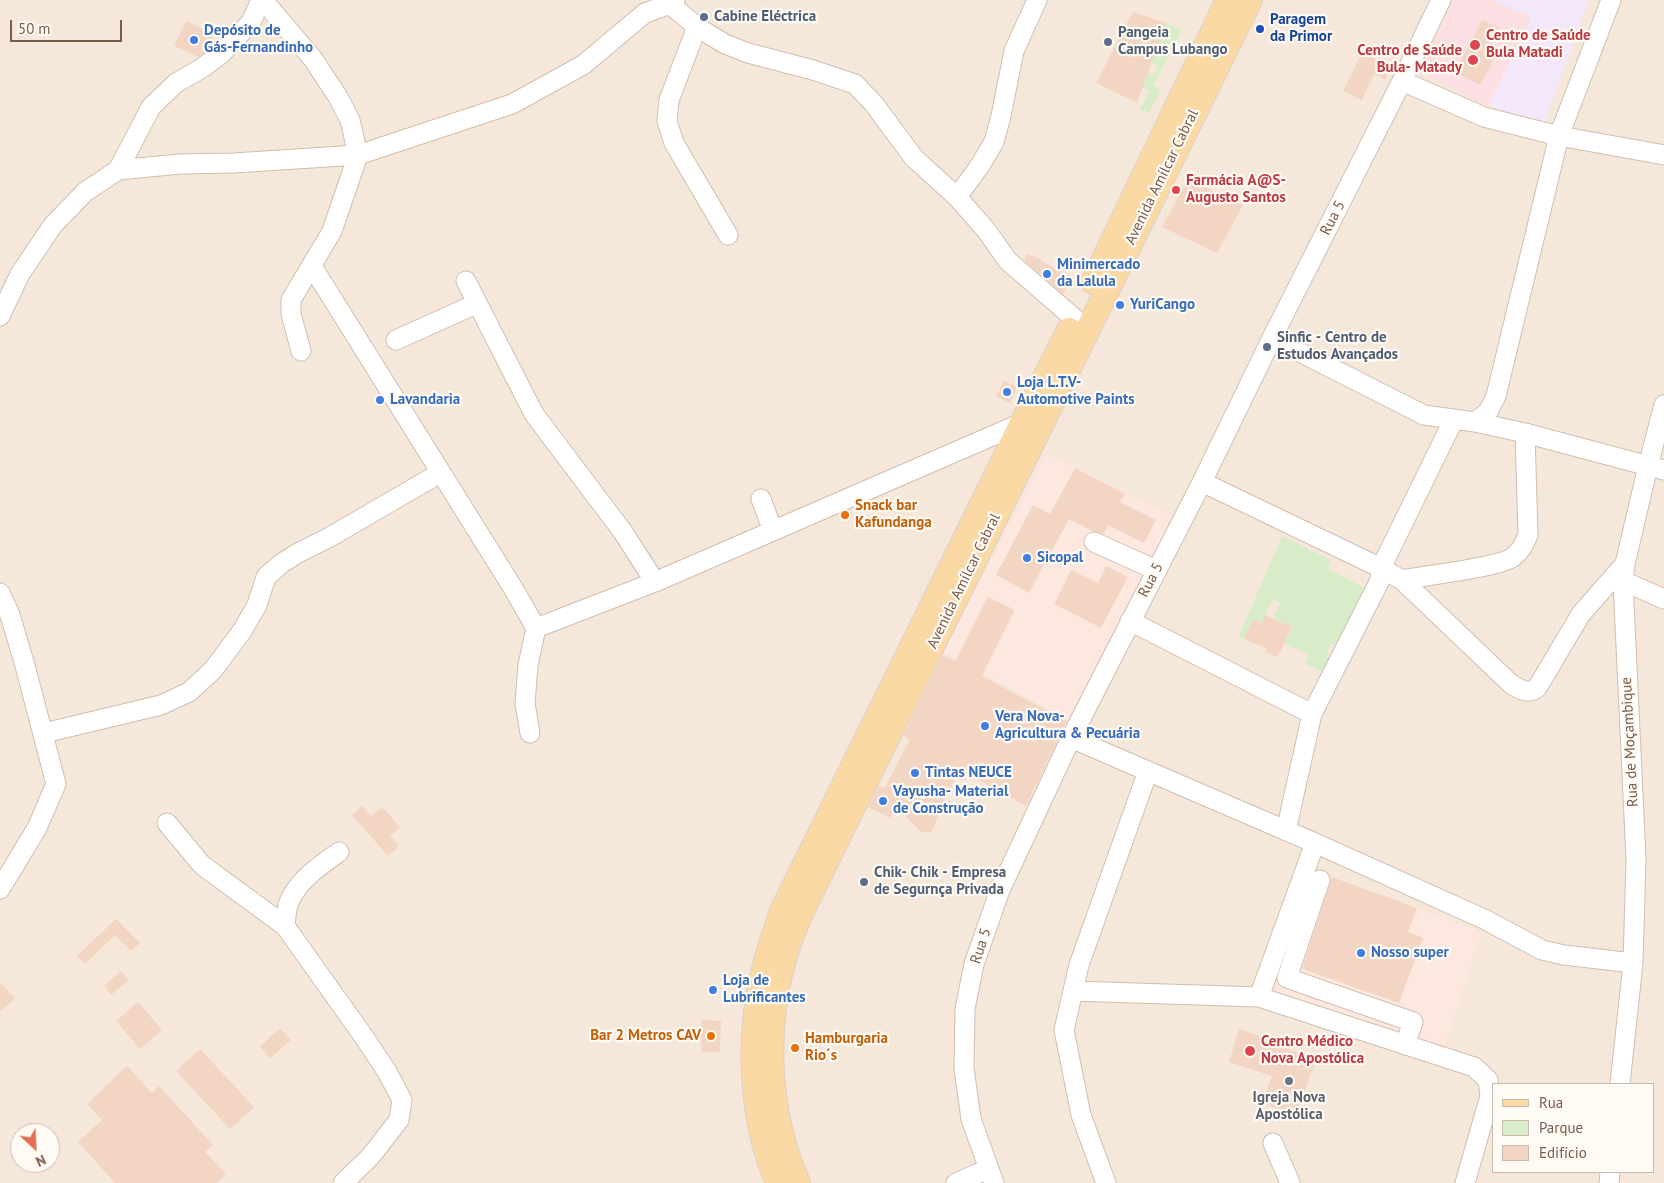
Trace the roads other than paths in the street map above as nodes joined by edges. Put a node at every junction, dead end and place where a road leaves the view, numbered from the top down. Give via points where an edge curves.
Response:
1 (262, 0) edge
2 (1037, 0) edge
3 (1228, 0) edge
4 (1250, 0) edge
5 (1441, 0) edge
6 (1450, 0) edge
7 (1612, 0) edge
8 (670, 1) edge
9 (697, 27) junction
10 (1402, 81) junction
11 (1552, 131) junction
12 (1664, 155) edge
13 (358, 156) junction
14 (118, 170) junction
15 (958, 197) junction
16 (728, 235) dead end
17 (312, 266) junction
18 (466, 282) dead end
19 (476, 304) junction
20 (0, 316) edge
21 (1075, 319) junction
22 (1272, 338) junction
23 (396, 340) dead end
24 (301, 351) dead end
25 (1664, 404) edge
26 (1454, 419) junction
27 (1475, 422) junction
28 (1022, 423) junction
29 (1525, 434) junction
30 (1656, 468) edge
31 (440, 472) junction
32 (1202, 482) junction
33 (761, 499) dead end
34 (773, 531) junction
35 (1094, 542) dead end
36 (1381, 568) junction
37 (1156, 570) junction
38 (1624, 572) junction
39 (1402, 580) junction
40 (655, 582) junction
41 (0, 592) edge
42 (1664, 599) edge
43 (1130, 621) junction
44 (536, 628) junction
45 (1312, 714) junction
46 (44, 733) junction
47 (530, 733) dead end
48 (1071, 738) junction
49 (1148, 771) junction
50 (167, 823) dead end
51 (1286, 831) junction
52 (1315, 843) junction
53 (340, 852) dead end
54 (1320, 880) dead end
55 (0, 889) edge
56 (285, 926) junction
57 (1633, 963) junction
58 (1073, 991) junction
59 (1259, 997) junction
60 (1405, 1045) junction
61 (1620, 1083) edge
62 (1273, 1142) dead end
63 (991, 1176) edge
64 (343, 1183) edge
65 (778, 1183) edge
66 (798, 1183) edge
67 (956, 1183) edge
68 (1106, 1183) edge
69 (1290, 1183) edge
70 (1465, 1183) edge

1 - 13 street via 313,59 338,97 350,120
1 - 14 street via 251,22 221,54 176,83 151,107
2 - 15 street via 1014,51 994,142
3 - 21 main road, Avenida Amílcar Cabral
4 - 66 main road, Avenida Amílcar Cabral via 804,908 785,953 773,1015 771,1046 775,1103 783,1140
5 - 10 street, Rua 5
6 - 11 street via 1412,78
7 - 11 street
8 - 9 street
8 - 13 street via 645,13 583,65 512,104
9 - 15 street via 748,53 855,84 914,158
9 - 16 street via 669,100 667,121 674,143
10 - 11 street via 1484,117
10 - 22 street, Rua 5
11 - 12 street
11 - 27 street via 1496,396 1488,412
13 - 14 street
13 - 17 street via 332,230
14 - 20 street via 86,192 53,225 20,274
15 - 21 street via 1008,262
17 - 24 street via 291,300 291,314
17 - 31 street
18 - 19 street
19 - 23 street
19 - 40 street via 534,414 608,511
21 - 28 main road, Avenida Amílcar Cabral
22 - 26 street via 1424,415
22 - 32 street, Rua 5
25 - 30 street, Rua de Moçambique
26 - 27 street
26 - 36 street
27 - 29 street
28 - 34 street
28 - 65 main road, Avenida Amílcar Cabral via 782,911 771,941 760,992 754,1054 759,1116
29 - 30 street
29 - 39 street via 1528,535 1522,548 1512,559 1496,564
30 - 38 street, Rua de Moçambique
31 - 44 street
31 - 46 street via 298,553 266,577 257,605 242,631 213,670 189,692 161,705
32 - 36 street
32 - 37 street, Rua 5
33 - 34 street
34 - 40 street
35 - 37 street
36 - 39 street
36 - 45 street via 1380,580
37 - 43 street, Rua 5
38 - 39 street via 1581,614 1532,692 1510,684
38 - 42 street
38 - 57 street, Rua de Moçambique via 1636,858
40 - 44 street
41 - 46 street via 10,615
43 - 45 street
43 - 48 street, Rua 5
44 - 47 street via 528,665 525,703
45 - 51 street
46 - 55 street via 56,784 37,828
48 - 49 street
48 - 63 street, Rua 5 via 1000,890 974,964 965,1008 964,1068 971,1119
49 - 51 street
49 - 58 street via 1079,965
50 - 56 street via 202,865
51 - 52 street
52 - 57 street via 1542,950
52 - 59 street
53 - 56 street via 311,872 297,888 288,903
54 - 60 street via 1287,978 1413,1022
56 - 64 street via 386,1070 402,1100 399,1120 370,1157
57 - 61 street, Rua de Moçambique
58 - 59 street
58 - 68 street via 1064,1030 1081,1115
59 - 60 street
60 - 70 street via 1474,1067 1488,1080 1490,1096
62 - 69 street
63 - 67 street

